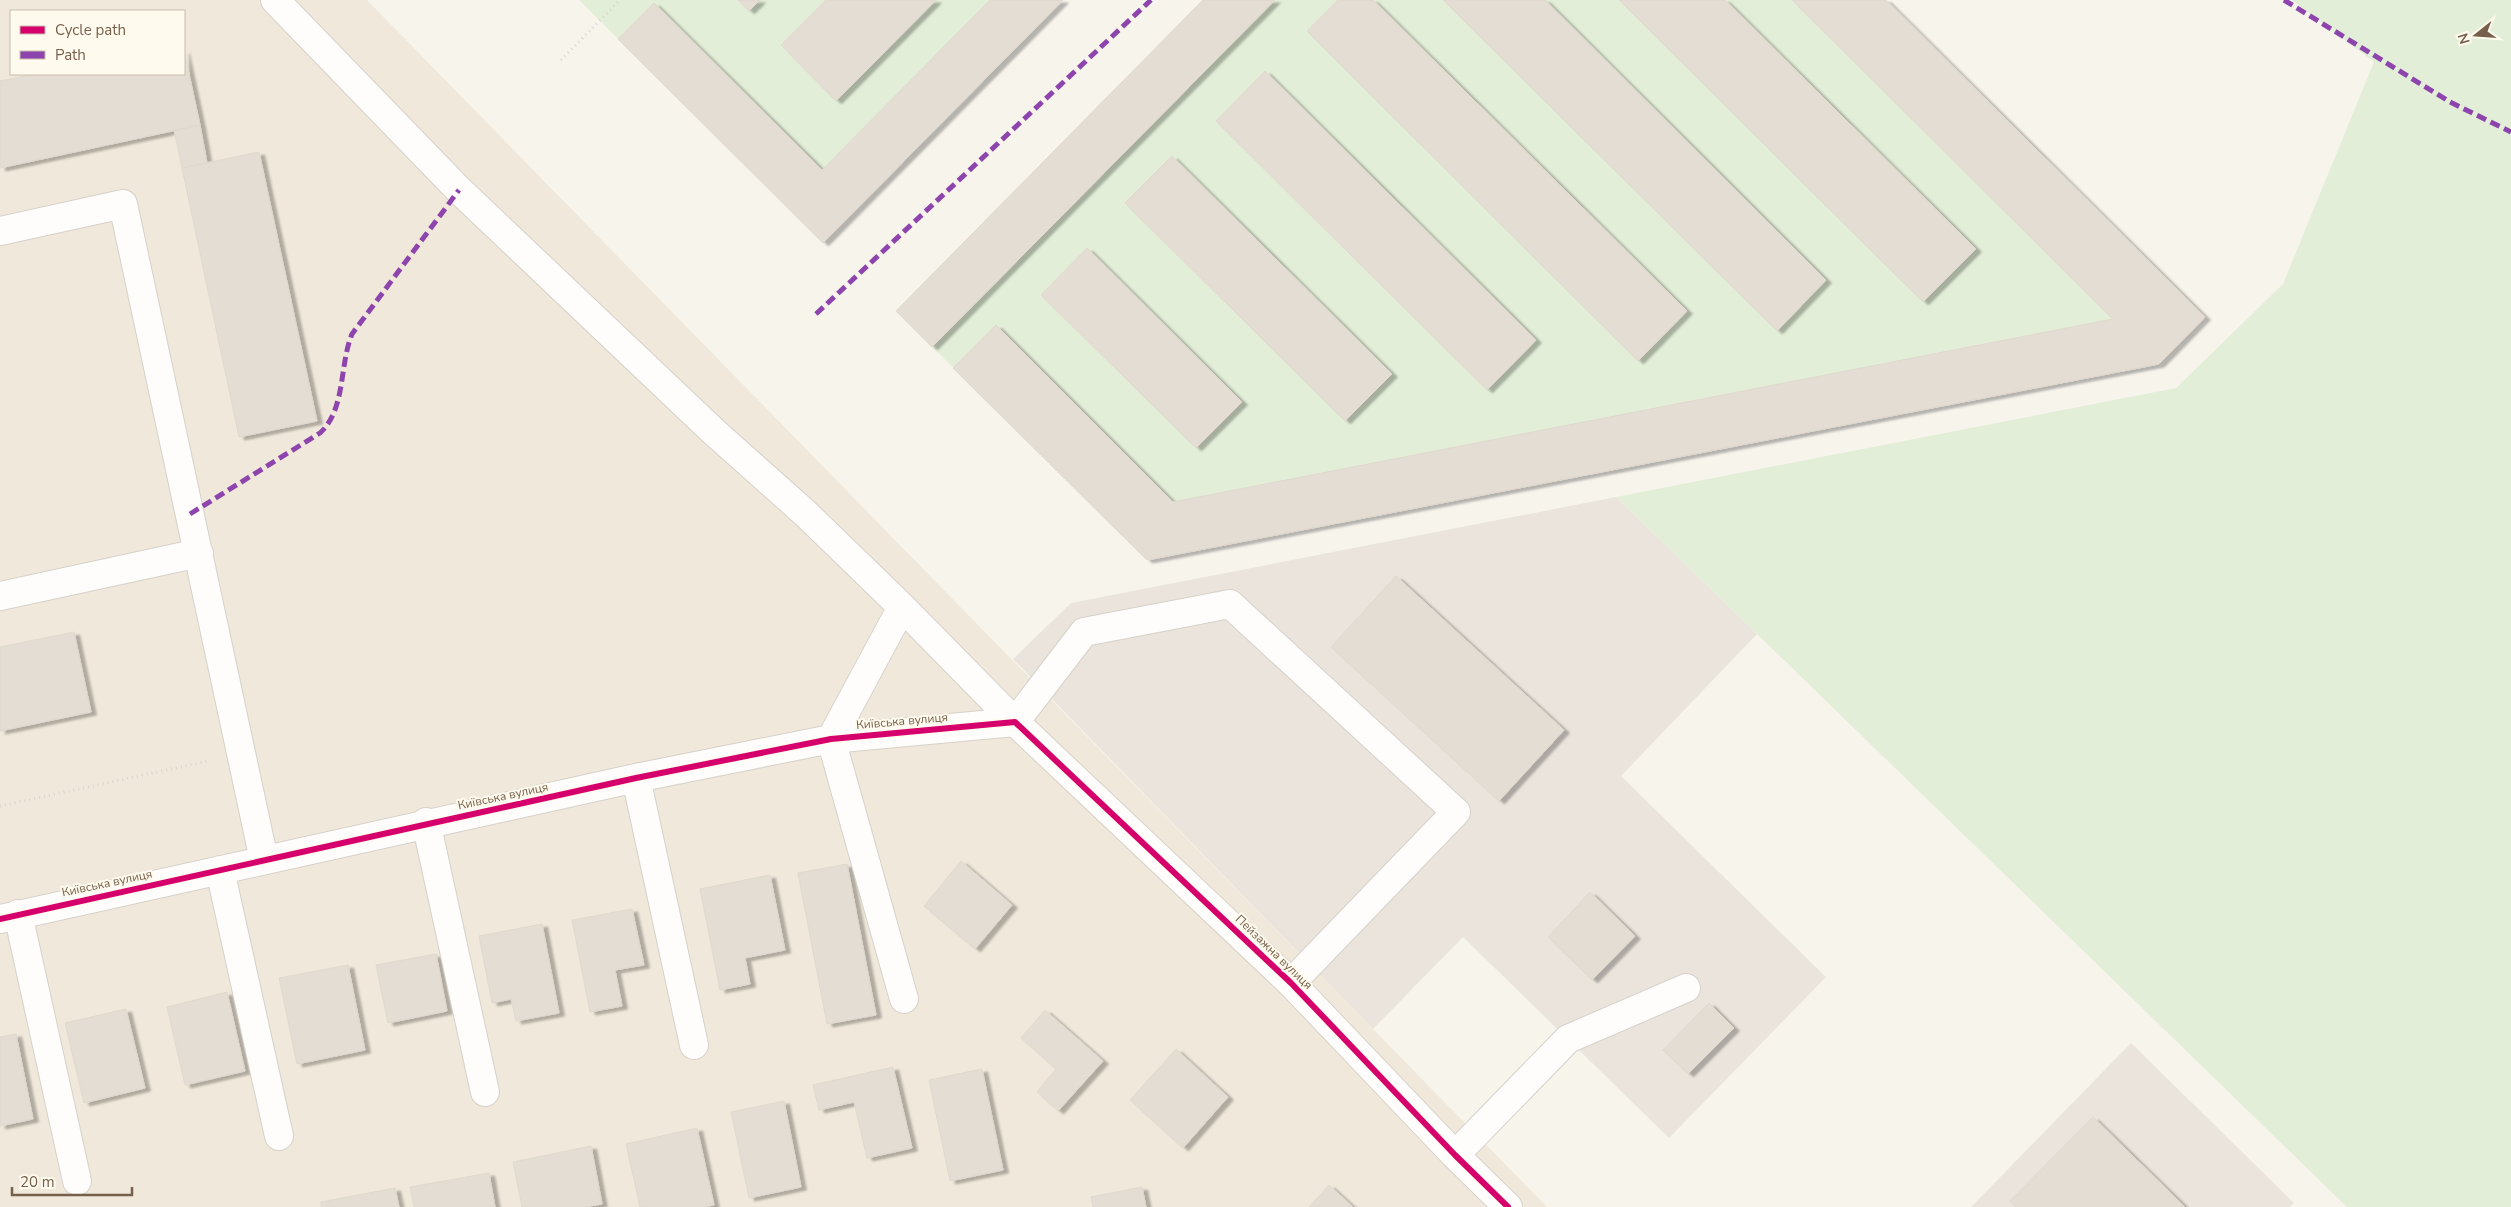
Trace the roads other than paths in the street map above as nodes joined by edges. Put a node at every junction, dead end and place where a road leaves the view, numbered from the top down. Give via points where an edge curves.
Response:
1 (275, 0) edge
2 (0, 231) edge
3 (199, 553) junction
4 (0, 596) edge
5 (902, 607) junction
6 (1015, 722) junction
7 (831, 739) junction
8 (636, 778) junction
9 (426, 823) junction
10 (264, 860) junction
11 (220, 870) junction
12 (9, 917) edge
13 (1291, 983) junction
14 (1686, 988) dead end
15 (904, 999) dead end
16 (694, 1045) dead end
17 (485, 1092) dead end
18 (279, 1136) dead end
19 (1455, 1155) junction
20 (77, 1181) dead end
21 (1508, 1207) edge

1 - 5 street, Пейзажна вулиця via 459,190
2 - 3 street via 123,204
3 - 4 street
3 - 10 street
5 - 6 street, Пейзажна вулиця
5 - 7 street
6 - 7 street, Київська вулиця
6 - 13 street, Пейзажна вулиця
6 - 13 street via 1084,632 1230,604 1456,812
7 - 8 street, Київська вулиця
7 - 15 street
8 - 9 street, Київська вулиця
8 - 16 street
9 - 10 street, Київська вулиця
9 - 17 street
10 - 11 street, Київська вулиця
11 - 12 street, Київська вулиця
11 - 18 street
12 - 20 street
13 - 19 street, Пейзажна вулиця
14 - 19 street via 1568,1039
19 - 21 street, Пейзажна вулиця

